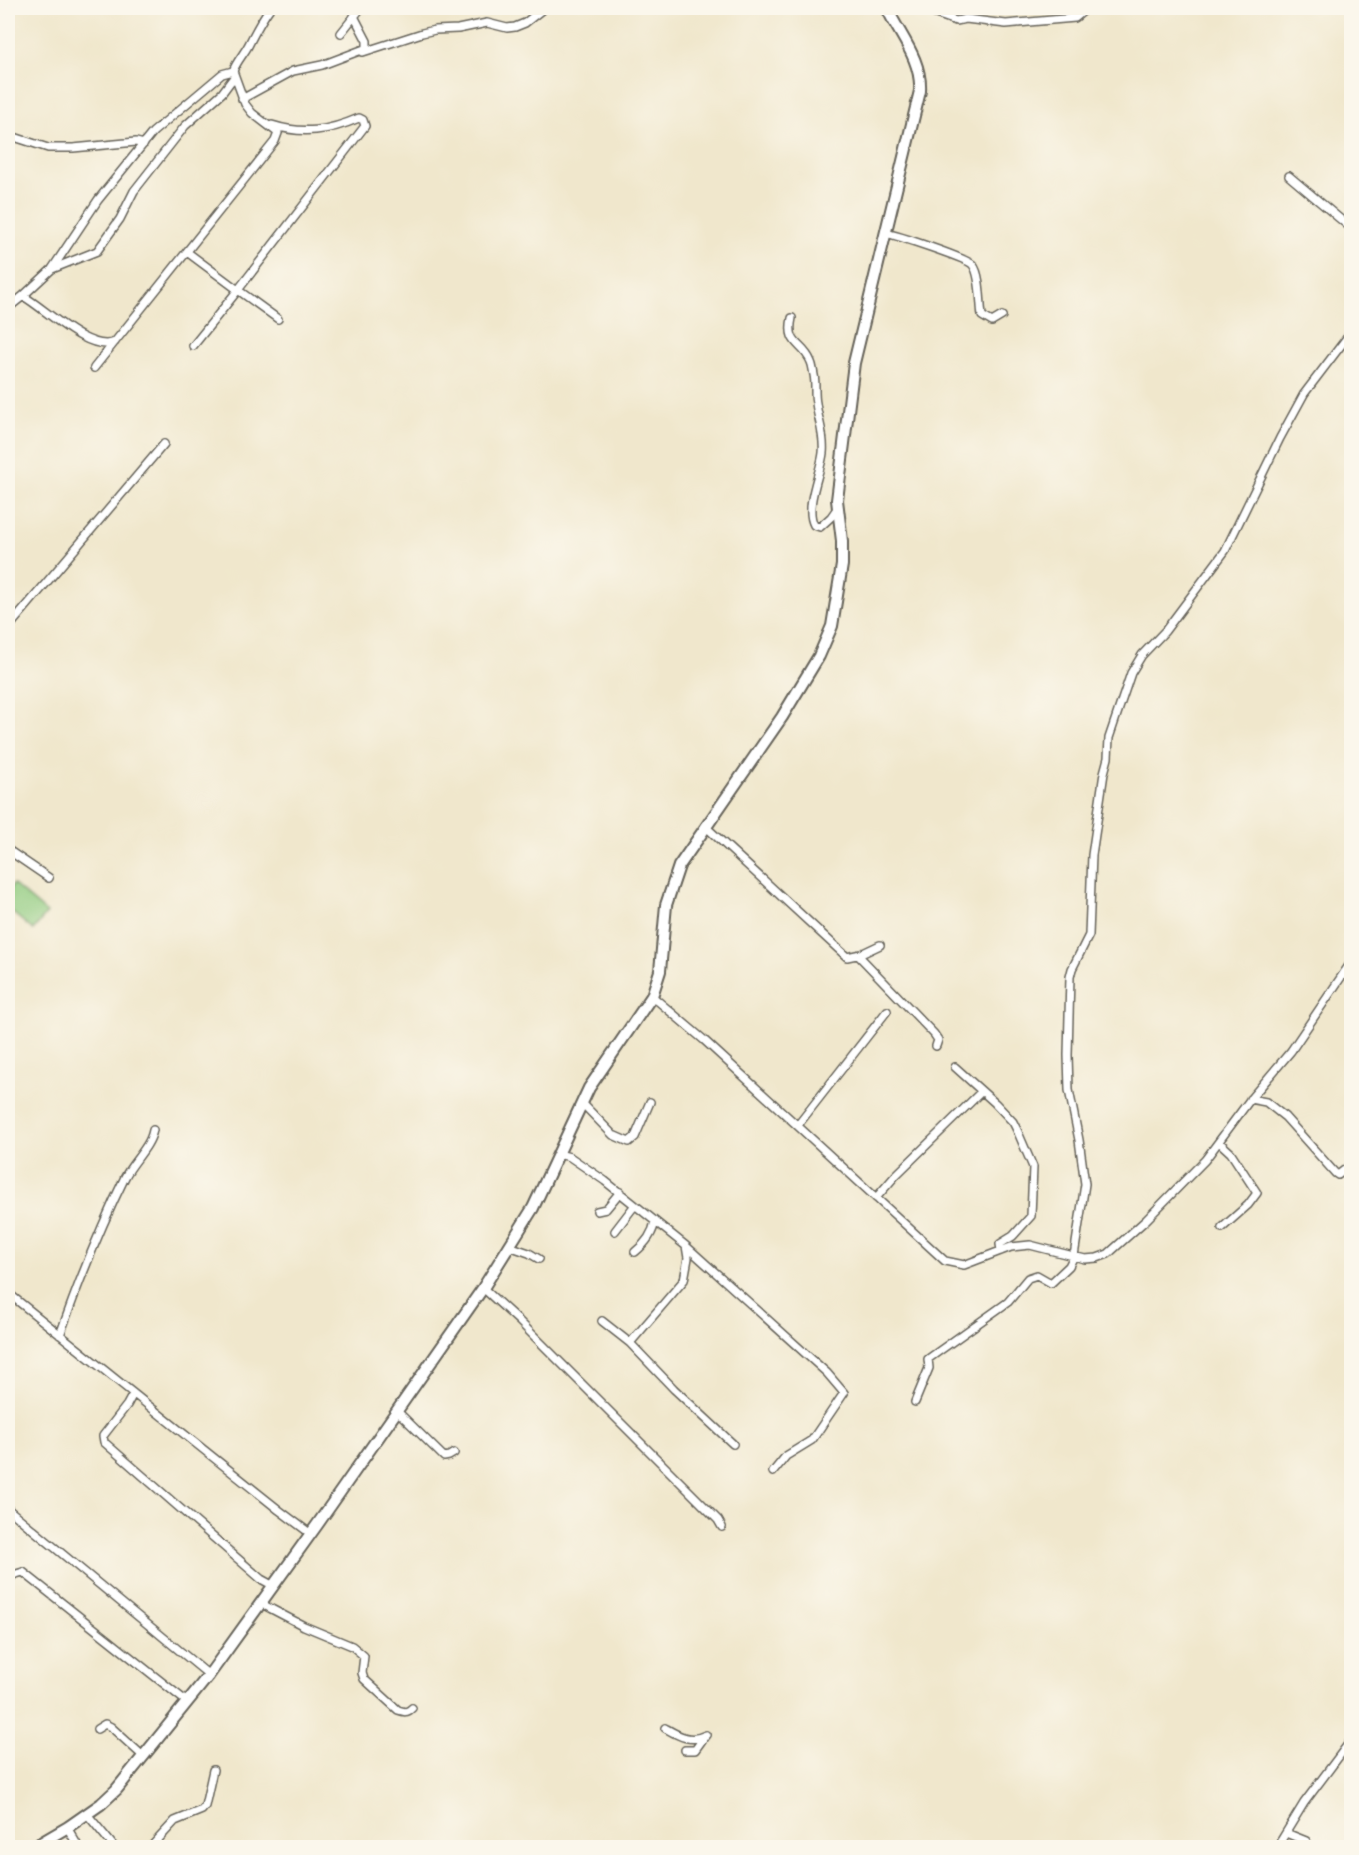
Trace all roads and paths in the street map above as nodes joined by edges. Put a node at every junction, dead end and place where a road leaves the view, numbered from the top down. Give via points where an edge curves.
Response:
1 (270, 8) edge
2 (361, 8) edge
3 (544, 8) edge
4 (887, 8) edge
5 (1087, 8) edge
6 (933, 13) dead end
7 (354, 16) junction
8 (341, 33) dead end
9 (363, 52) junction
10 (233, 74) junction
11 (242, 99) junction
12 (267, 124) junction
13 (8, 135) edge
14 (144, 144) junction
15 (1289, 176) dead end
16 (1352, 229) edge
17 (885, 233) junction
18 (187, 252) junction
19 (52, 269) junction
20 (238, 290) junction
21 (23, 296) junction
22 (8, 308) edge
23 (1002, 316) dead end
24 (792, 318) dead end
25 (278, 319) dead end
26 (1352, 331) edge
27 (117, 341) junction
28 (193, 346) dead end
29 (94, 368) dead end
30 (164, 444) dead end
31 (837, 507) junction
32 (8, 628) edge
33 (705, 826) junction
34 (8, 850) edge
35 (49, 878) dead end
36 (880, 945) dead end
37 (858, 955) junction
38 (1351, 964) edge
39 (652, 996) junction
40 (887, 1011) dead end
41 (936, 1046) dead end
42 (955, 1067) dead end
43 (981, 1092) junction
44 (1250, 1099) junction
45 (650, 1102) dead end
46 (582, 1103) junction
47 (798, 1125) junction
48 (153, 1130) dead end
49 (1219, 1142) junction
50 (558, 1154) junction
51 (1352, 1164) edge
52 (620, 1192) junction
53 (876, 1198) junction
54 (635, 1205) junction
55 (597, 1211) dead end
56 (655, 1221) junction
57 (1222, 1228) dead end
58 (615, 1231) dead end
59 (509, 1246) junction
60 (686, 1246) junction
61 (1001, 1251) junction
62 (635, 1252) dead end
63 (1074, 1256) junction
64 (539, 1259) dead end
65 (483, 1288) junction
66 (8, 1293) edge
67 (602, 1321) dead end
68 (60, 1335) junction
69 (630, 1343) junction
70 (133, 1394) junction
71 (915, 1402) dead end
72 (397, 1411) junction
73 (733, 1443) dead end
74 (454, 1453) dead end
75 (773, 1472) dead end
76 (8, 1509) edge
77 (722, 1527) dead end
78 (311, 1534) junction
79 (8, 1581) edge
80 (272, 1585) junction
81 (260, 1603) junction
82 (208, 1675) junction
83 (187, 1702) junction
84 (412, 1708) dead end
85 (665, 1728) dead end
86 (97, 1729) dead end
87 (1352, 1739) edge
88 (685, 1750) dead end
89 (144, 1757) junction
90 (213, 1770) dead end
91 (87, 1814) junction
92 (67, 1827) junction
93 (1286, 1833) junction
94 (1306, 1841) dead end
95 (32, 1848) edge
96 (79, 1848) edge
97 (115, 1848) edge
98 (150, 1848) edge
99 (1273, 1848) edge

1 - 10 street
2 - 7 street
3 - 9 street via 515,27 487,23 435,30
4 - 17 street via 911,51 921,81
5 - 6 street via 1075,18 1006,24 956,21
7 - 8 street
7 - 9 street via 367,41 368,48
9 - 11 street via 293,71
10 - 11 street
10 - 14 street via 222,74
10 - 19 street via 222,93 185,126 134,191 97,251
11 - 12 street
12 - 18 street via 278,133 275,141
12 - 20 street via 319,131 358,118 365,126
13 - 14 street via 48,148
14 - 19 street via 98,200
15 - 16 street
17 - 23 street via 967,261 974,266 982,316 992,322
17 - 31 street via 854,363
18 - 20 street
18 - 27 street
19 - 21 street
20 - 25 street
20 - 28 street
21 - 22 street
21 - 27 street via 83,336 107,345
24 - 31 street via 792,340 811,362 824,440 812,504 814,525 820,527
26 - 63 street via 1304,394 1225,551 1131,673 1109,738 1092,855 1089,935 1070,977 1069,1090 1085,1184
27 - 29 street
30 - 32 street
31 - 33 street via 843,541 842,565 828,638 782,717
33 - 37 street via 840,952 847,957
33 - 39 street via 674,877 666,905 660,971
34 - 35 street
36 - 37 street
37 - 41 street via 934,1034
38 - 44 street via 1292,1051
39 - 46 street
39 - 47 street
40 - 47 street
42 - 43 street
43 - 53 street
43 - 61 street via 1013,1122 1033,1167 1031,1216 1000,1244
44 - 49 street
44 - 51 street via 1266,1102 1285,1117 1338,1175
45 - 46 street via 629,1142 613,1135
46 - 50 street
47 - 53 street
48 - 68 street via 103,1222
49 - 57 street via 1231,1153 1257,1193
49 - 63 street via 1181,1186 1108,1254 1085,1259
50 - 52 street via 570,1157
50 - 59 street via 533,1208
52 - 54 street
52 - 55 street via 606,1209
53 - 61 street via 945,1261 964,1265
54 - 56 street
54 - 58 street
56 - 60 street
56 - 62 street via 647,1240
59 - 64 street
59 - 65 street
60 - 69 street via 684,1280
60 - 75 street via 827,1373 844,1393 812,1440 786,1456
61 - 63 street via 1030,1245
63 - 71 street via 1051,1284 1037,1275 1028,1278 1008,1302 928,1359 930,1368
65 - 72 street
65 - 77 street
66 - 68 street
67 - 69 street
68 - 70 street
69 - 73 street
70 - 78 street
70 - 80 street via 103,1436 104,1442
72 - 74 street via 444,1457
72 - 78 street
76 - 82 street
78 - 80 street
79 - 83 street via 23,1572
80 - 81 street
81 - 82 street
81 - 84 street via 352,1646 364,1656 364,1679 398,1710
82 - 83 street
83 - 89 street
85 - 88 street via 692,1740 707,1734 695,1750
86 - 89 street via 105,1724 111,1727
87 - 93 street
89 - 91 street via 116,1790
90 - 98 street via 206,1806 175,1821
91 - 92 street
91 - 97 street
92 - 95 street
92 - 96 street
93 - 94 street
93 - 99 street

